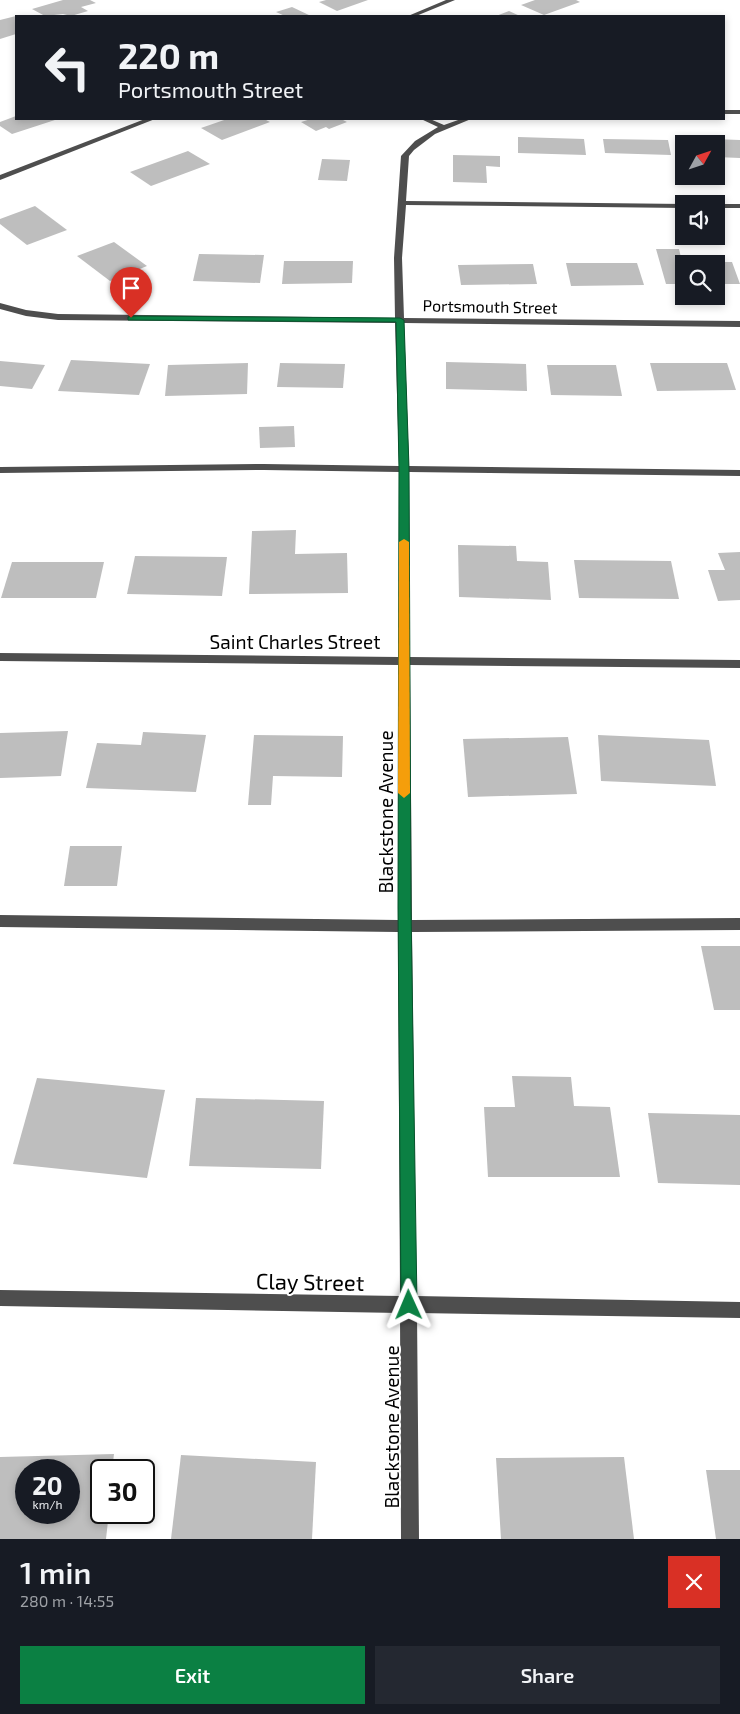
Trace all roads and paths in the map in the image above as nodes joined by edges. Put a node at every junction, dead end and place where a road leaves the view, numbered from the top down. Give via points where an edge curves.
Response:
1 (452, 0) edge
2 (414, 15) edge
3 (725, 112) edge
4 (740, 112) edge
5 (148, 120) edge
6 (426, 120) edge
7 (464, 120) edge
8 (443, 127) junction
9 (0, 178) edge
10 (402, 203) junction
11 (675, 206) edge
12 (725, 206) edge
13 (740, 206) edge
14 (0, 306) edge
15 (400, 320) junction
16 (740, 324) edge
17 (404, 468) junction
18 (0, 470) edge
19 (740, 473) edge
20 (0, 657) edge
21 (403, 661) junction
22 (740, 664) edge
23 (0, 921) edge
24 (740, 924) edge
25 (405, 926) junction
26 (0, 1298) edge
27 (409, 1305) junction
28 (740, 1310) edge
29 (410, 1539) edge

1 - 2 street
3 - 4 street
5 - 9 street
6 - 8 street
7 - 8 street, Blackstone Avenue
8 - 10 street, Blackstone Avenue via 412,145 405,156
10 - 11 street
10 - 15 street, Blackstone Avenue via 398,258
12 - 13 street
14 - 15 street, Portsmouth Street via 58,317
15 - 16 street, Portsmouth Street
15 - 17 street, Blackstone Avenue
17 - 18 street
17 - 19 street
17 - 21 street, Blackstone Avenue
20 - 21 street, Saint Charles Street
21 - 22 street, Saint Charles Street
21 - 25 street, Blackstone Avenue
23 - 25 street
24 - 25 street
25 - 27 street, Blackstone Avenue
26 - 27 street, Clay Street
27 - 28 street, Clay Street
27 - 29 street, Blackstone Avenue

